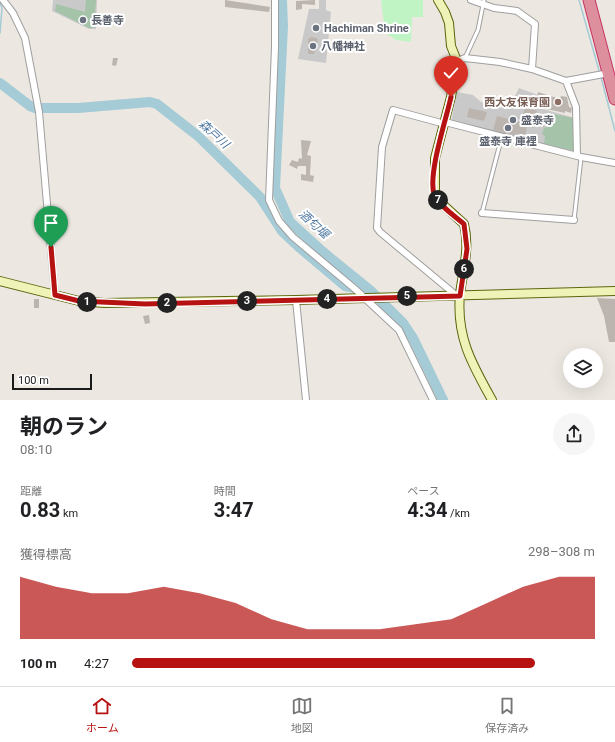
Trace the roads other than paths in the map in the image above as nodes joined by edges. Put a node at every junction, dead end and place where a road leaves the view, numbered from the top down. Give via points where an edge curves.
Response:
1 (3, 0) edge
2 (275, 0) edge
3 (438, 0) edge
4 (471, 0) edge
5 (589, 0) edge
6 (483, 2) edge
7 (465, 58) junction
8 (457, 61) junction
9 (532, 69) junction
10 (611, 77) edge
11 (566, 81) junction
12 (615, 99) edge
13 (445, 123) junction
14 (502, 136) junction
15 (579, 157) junction
16 (615, 163) edge
17 (482, 213) joint
18 (574, 220) joint
19 (0, 281) edge
20 (615, 291) edge
21 (55, 295) junction
22 (459, 296) junction
23 (364, 297) junction
24 (296, 300) junction
25 (306, 400) edge
26 (433, 400) edge
27 (492, 400) edge

1 - 21 street via 13,13 25,38 38,108
2 - 23 street via 269,200 279,221 293,237
3 - 8 street via 449,23 451,46
4 - 6 street
5 - 10 highway
6 - 7 lane via 478,30
6 - 9 street via 517,11 535,24
7 - 8 street
7 - 9 street
8 - 13 street
9 - 11 street
10 - 11 street
10 - 12 highway
11 - 15 street via 576,107
13 - 14 street
13 - 22 street via 435,158 434,194 464,224 467,249
13 - 22 street via 393,110 382,147 377,228
14 - 15 street
14 - 17 lane
15 - 16 street
15 - 18 lane
17 - 18 street
19 - 21 street
20 - 22 street
21 - 24 street via 79,301 104,303
22 - 23 street
22 - 27 street via 464,343
23 - 24 street
23 - 26 street via 399,330
24 - 25 street

